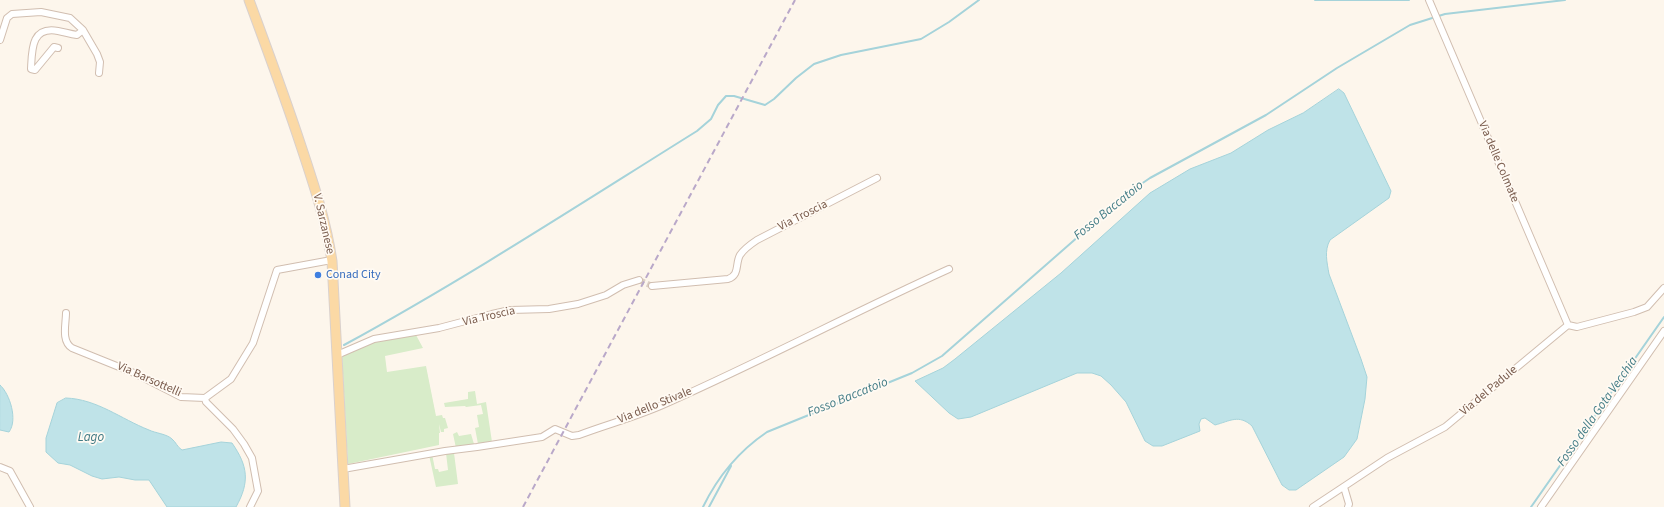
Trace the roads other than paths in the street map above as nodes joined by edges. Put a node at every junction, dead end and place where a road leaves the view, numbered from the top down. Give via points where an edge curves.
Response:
1 (249, 0) edge
2 (1429, 0) edge
3 (83, 30) junction
4 (0, 40) edge
5 (58, 48) dead end
6 (99, 73) dead end
7 (877, 178) dead end
8 (332, 261) junction
9 (949, 269) dead end
10 (639, 280) tunnel mouth
11 (652, 286) tunnel mouth
12 (1664, 288) edge
13 (66, 313) dead end
14 (1568, 325) junction
15 (1664, 331) edge
16 (337, 355) junction
17 (204, 398) junction
18 (0, 467) edge
19 (343, 469) junction
20 (1344, 487) junction
21 (30, 507) edge
22 (250, 507) edge
23 (345, 507) edge
24 (1313, 507) edge
25 (1348, 507) edge
26 (1541, 507) edge

1 - 8 main road, V. Sarzanese via 319,200
2 - 14 street, Via delle Colmate
3 - 4 street via 70,18 41,12 12,14 7,18
3 - 5 street via 76,35 48,30 39,34 32,47 31,69 35,70 54,47
3 - 6 street via 100,62
7 - 11 street, Via Troscia via 757,240 743,250 739,257 737,272 733,277
8 - 16 main road, V. Sarzanese
8 - 17 street via 278,270 253,342 231,379
9 - 19 street, Via dello Stivale via 666,404 579,435 572,436 555,429 542,436 445,450
10 - 16 street, Via Troscia via 623,284 606,296 578,304 549,309 510,310 439,328 374,339
12 - 14 street via 1647,307 1577,327
13 - 17 street, Via Barsottelli via 65,335 68,345 72,348 134,373 181,397
14 - 20 street, Via del Padule via 1445,427 1387,458
15 - 26 street
16 - 19 main road, V. Sarzanese
17 - 22 street via 233,429 252,458 258,491
18 - 21 street via 10,471
19 - 23 main road, V. Sarzanese
20 - 24 street, Via del Padule
20 - 25 street

